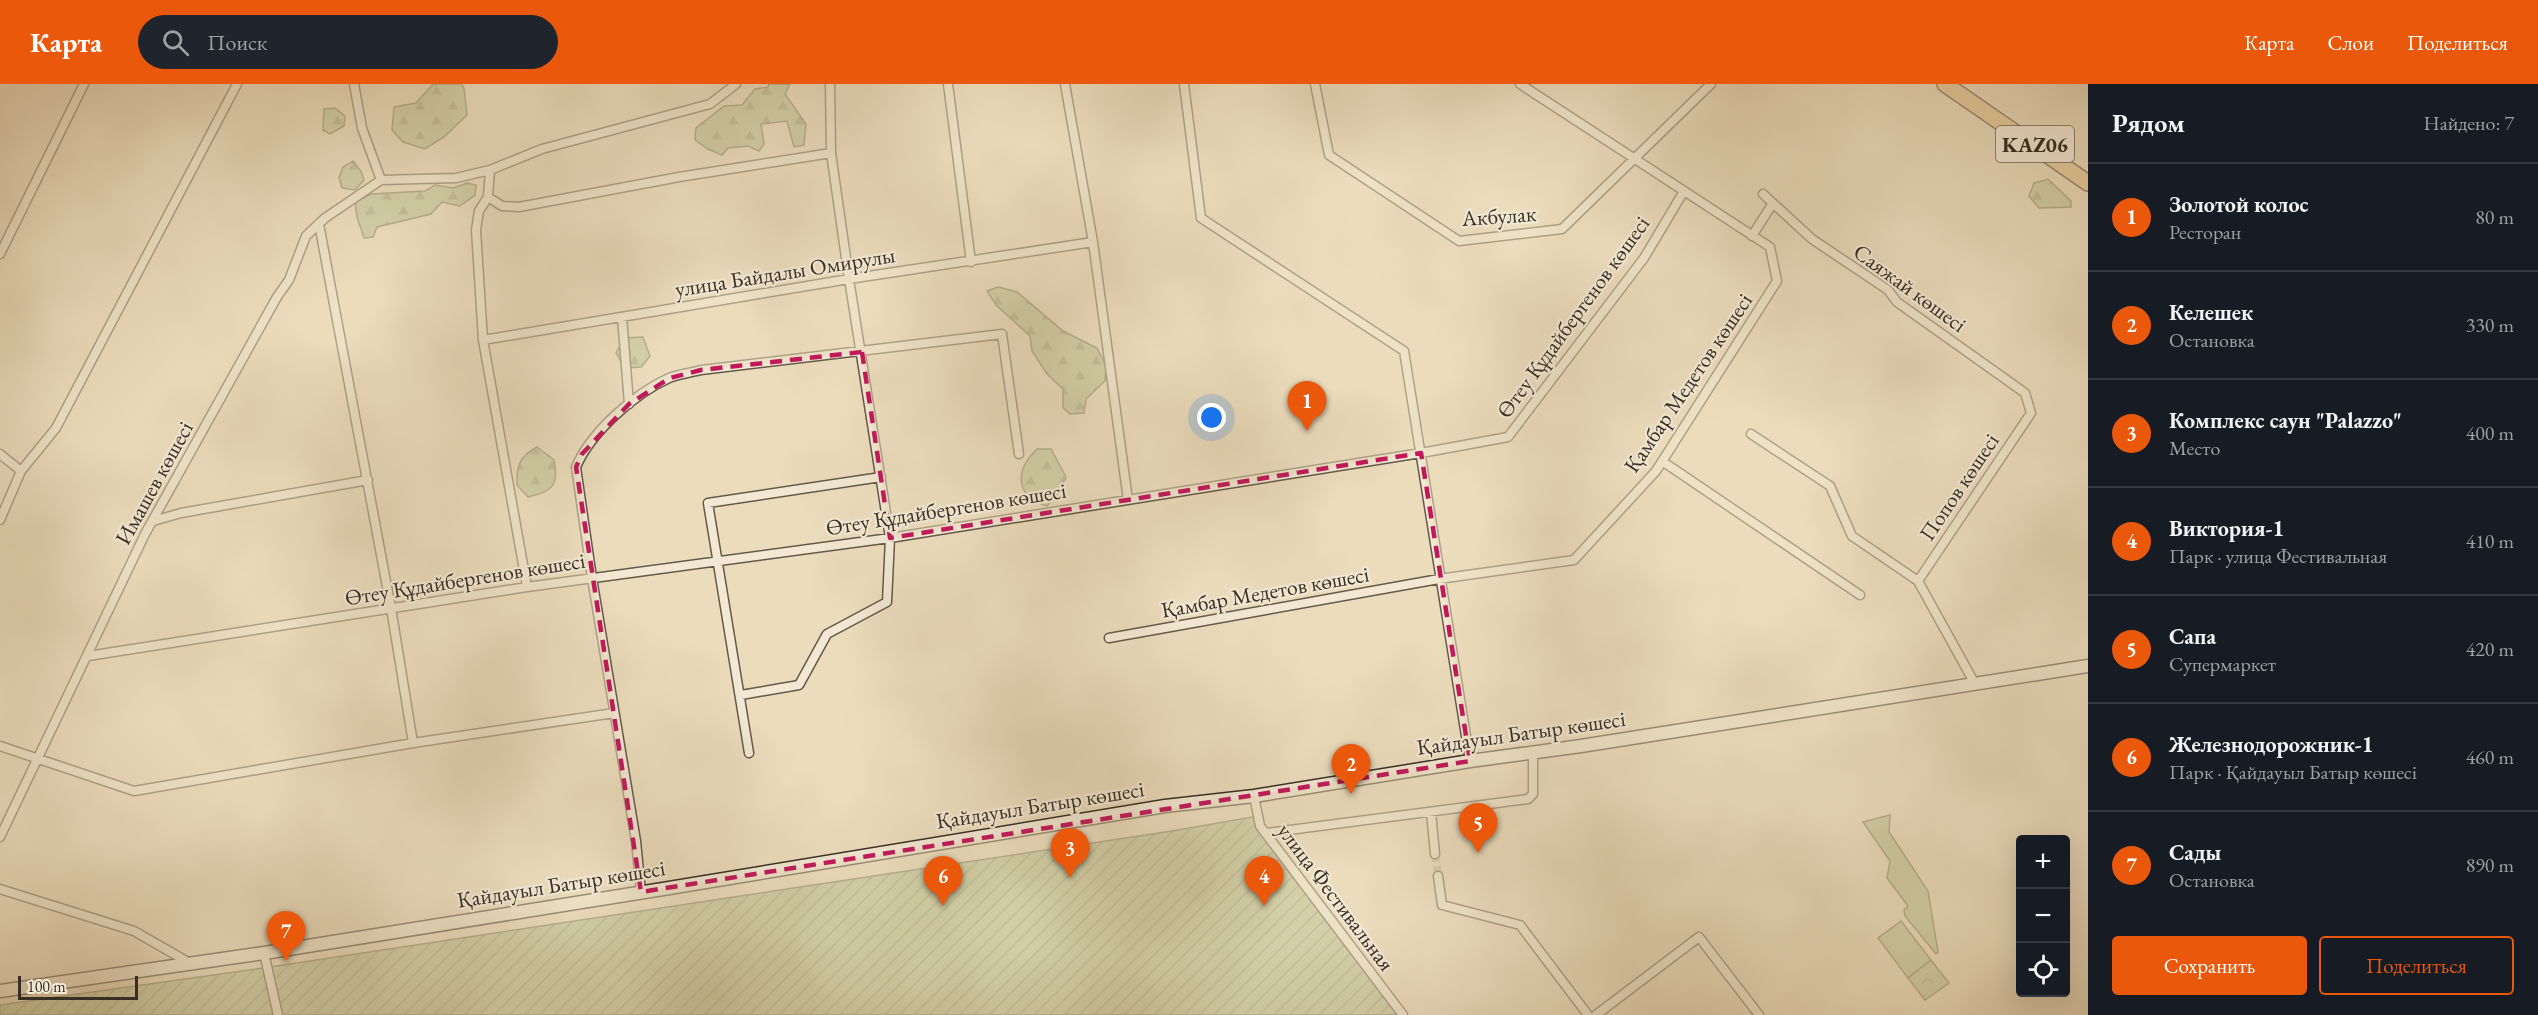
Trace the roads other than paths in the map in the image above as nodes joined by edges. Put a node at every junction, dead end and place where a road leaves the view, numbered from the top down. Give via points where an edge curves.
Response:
1 (84, 84) edge
2 (237, 84) edge
3 (354, 84) edge
4 (736, 84) edge
5 (830, 84) edge
6 (948, 84) edge
7 (1065, 84) edge
8 (1184, 84) edge
9 (1315, 84) edge
10 (1520, 84) edge
11 (1711, 84) edge
12 (1945, 84) edge
13 (831, 153) junction
14 (1635, 158) junction
15 (490, 170) junction
16 (381, 180) junction
17 (2088, 183) edge
18 (1684, 191) junction
19 (1763, 194) dead end
20 (488, 197) junction
21 (1773, 203) junction
22 (319, 224) junction
23 (1752, 236) junction
24 (1093, 242) junction
25 (0, 254) edge
26 (971, 262) junction
27 (849, 279) junction
28 (622, 316) junction
29 (483, 340) junction
30 (861, 351) junction
31 (629, 404) junction
32 (2031, 413) joint
33 (1752, 434) dead end
34 (1421, 453) junction
35 (0, 454) edge
36 (1019, 454) dead end
37 (1662, 461) junction
38 (21, 471) junction
39 (881, 477) junction
40 (368, 480) junction
41 (1128, 500) junction
42 (0, 520) edge
43 (153, 521) junction
44 (890, 538) junction
45 (716, 561) junction
46 (592, 578) junction
47 (1439, 579) junction
48 (1918, 580) junction
49 (527, 587) junction
50 (1860, 595) dead end
51 (392, 608) junction
52 (1109, 638) dead end
53 (88, 656) junction
54 (2088, 666) edge
55 (1975, 684) junction
56 (741, 695) junction
57 (614, 713) junction
58 (413, 743) junction
59 (0, 746) edge
60 (1533, 752) junction
61 (749, 753) dead end
62 (38, 760) junction
63 (1470, 761) junction
64 (1254, 796) junction
65 (1431, 812) junction
66 (1266, 834) junction
67 (0, 837) edge
68 (1435, 854) tunnel mouth
69 (1438, 876) tunnel mouth
70 (0, 889) edge
71 (641, 892) junction
72 (264, 953) junction
73 (188, 962) junction
74 (0, 991) edge
75 (278, 1015) edge
76 (1403, 1015) edge
77 (1588, 1015) edge
78 (1596, 1015) edge
79 (1759, 1015) edge

1 - 25 street
2 - 38 street via 56,428
3 - 16 street via 362,128
4 - 15 street via 710,105 542,149
5 - 13 street
6 - 26 street
7 - 24 street
8 - 34 street via 1201,218 1404,351
9 - 14 street, Акбулак via 1329,155 1459,241 1562,229
10 - 14 street, Қамбар Медетов көшесі
11 - 14 street, Акбулак
12 - 17 highway, KАZ06
13 - 20 street via 519,207 502,206
13 - 27 street
14 - 18 street, Қамбар Медетов көшесі
15 - 16 street via 456,178
15 - 20 street
16 - 22 street, Имашев көшесі
18 - 23 street, Қамбар Медетов көшесі
18 - 34 street, Өтеу Құдайбергенов көшесі via 1644,258 1508,437
19 - 21 street, Саяжай көшесі
20 - 29 street via 479,211 476,230
21 - 23 street
21 - 32 street, Саяжай көшесі via 1812,240 1888,290 1897,303 2025,393
22 - 40 street
22 - 43 street, Имашев көшесі via 306,236 289,280
23 - 37 street, Қамбар Медетов көшесі via 1770,248 1778,281
24 - 26 street, улица Байдалы Омирулы
24 - 41 street
26 - 27 street, улица Байдалы Омирулы
27 - 28 street, улица Байдалы Омирулы
27 - 30 street
28 - 29 street, улица Байдалы Омирулы
28 - 31 street
29 - 49 street
30 - 31 street via 701,370 670,378
30 - 36 street via 1002,334
30 - 39 street
31 - 46 street via 599,432 576,467
32 - 48 street, Попов көшесі
33 - 48 street via 1830,486 1852,536
34 - 41 street, Өтеу Құдайбергенов көшесі
34 - 47 street
35 - 38 street
37 - 47 street, Қамбар Медетов көшесі via 1574,560
37 - 50 street
38 - 42 street
39 - 44 street
39 - 45 street via 708,503
40 - 43 street
40 - 51 street
41 - 44 street, Өтеу Құдайбергенов көшесі
43 - 53 street, Имашев көшесі
44 - 45 street, Өтеу Құдайбергенов көшесі
44 - 56 street via 887,602 828,634 799,685
45 - 46 street, Өтеу Құдайбергенов көшесі
45 - 56 street
46 - 49 street, Өтеу Құдайбергенов көшесі
46 - 57 street
47 - 52 street, Қамбар Медетов көшесі
47 - 63 street
48 - 55 street
49 - 51 street, Өтеу Құдайбергенов көшесі
51 - 53 street, Өтеу Құдайбергенов көшесі
51 - 58 street
53 - 62 street, Имашев көшесі
54 - 55 street, Қайдауыл Батыр көшесі
55 - 60 street, Қайдауыл Батыр көшесі
56 - 61 street
57 - 58 street
57 - 71 street
58 - 62 street via 134,791
59 - 62 street
60 - 63 street, Қайдауыл Батыр көшесі
60 - 65 street via 1530,798
62 - 67 street, Имашев көшесі
63 - 64 street, Қайдауыл Батыр көшесі
64 - 66 street, улица Фестивальная via 1260,826
64 - 71 street, Қайдауыл Батыр көшесі via 1136,810
65 - 66 street
65 - 68 street
66 - 76 street, улица Фестивальная
69 - 77 street via 1442,905 1520,926
70 - 73 street via 134,932
71 - 72 street, Қайдауыл Батыр көшесі
72 - 73 street, Қайдауыл Батыр көшесі
72 - 75 street
73 - 74 street, Қайдауыл Батыр көшесі
78 - 79 street via 1699,937

